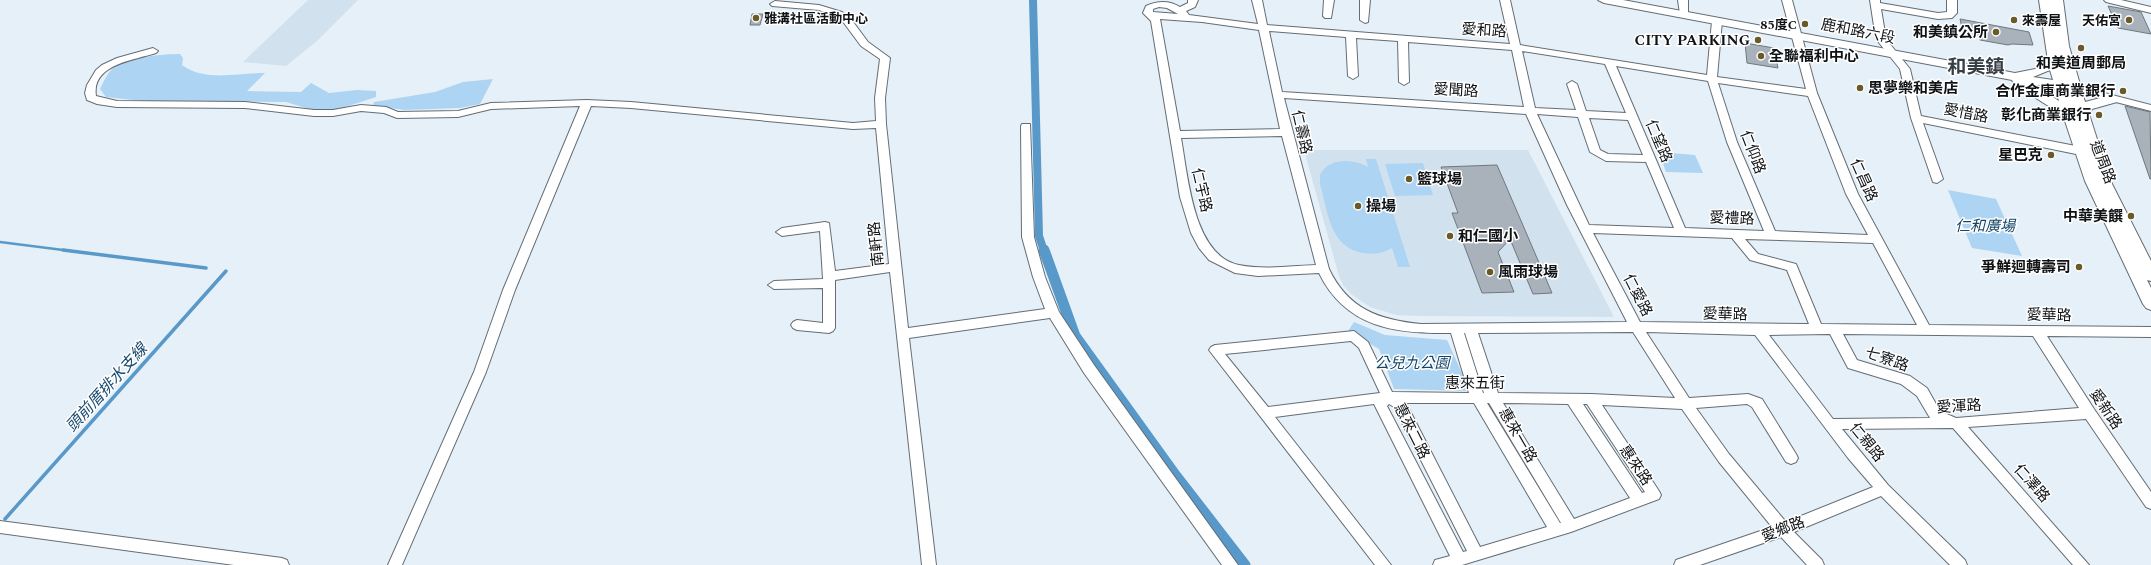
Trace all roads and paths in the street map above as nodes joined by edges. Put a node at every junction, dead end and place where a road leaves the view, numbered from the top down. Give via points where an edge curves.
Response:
1 (783, 0) edge
2 (1193, 0) edge
3 (1257, 0) edge
4 (1329, 0) edge
5 (1366, 0) edge
6 (1505, 0) edge
7 (1604, 0) edge
8 (1684, 0) edge
9 (1786, 0) edge
10 (1952, 0) edge
11 (2045, 0) edge
12 (2057, 0) edge
13 (2109, 0) edge
14 (1623, 2) edge
15 (1876, 3) edge
16 (2151, 10) edge
17 (1183, 14) junction
18 (1685, 14) junction
19 (1151, 15) joint
20 (1328, 16) dead end
21 (1365, 20) dead end
22 (1717, 21) junction
23 (1264, 28) junction
24 (1351, 35) junction
25 (1795, 36) junction
26 (1403, 39) junction
27 (1515, 48) junction
28 (153, 51) dead end
29 (1893, 54) junction
30 (1609, 62) junction
31 (2054, 63) junction
32 (1353, 76) dead end
33 (2011, 76) junction
34 (1712, 79) junction
35 (1404, 82) dead end
36 (1572, 84) dead end
37 (2067, 87) junction
38 (1812, 93) junction
39 (1279, 95) junction
40 (2112, 99) junction
41 (588, 103) junction
42 (2151, 108) edge
43 (1530, 110) junction
44 (1582, 113) junction
45 (2076, 115) junction
46 (1632, 117) junction
47 (1916, 118) junction
48 (881, 124) junction
49 (1026, 126) dead end
50 (1286, 132) junction
51 (1175, 135) junction
52 (2081, 151) junction
53 (1650, 159) junction
54 (1936, 180) dead end
55 (1587, 229) junction
56 (782, 232) dead end
57 (1681, 232) junction
58 (1735, 234) junction
59 (1771, 235) junction
60 (1876, 238) junction
61 (895, 267) junction
62 (1323, 269) junction
63 (2151, 276) edge
64 (828, 280) junction
65 (774, 285) dead end
66 (2151, 304) edge
67 (1053, 313) junction
68 (797, 324) dead end
69 (1636, 327) junction
70 (1463, 329) junction
71 (1817, 329) junction
72 (1925, 329) junction
73 (1758, 330) junction
74 (1834, 330) junction
75 (2036, 331) junction
76 (2151, 332) edge
77 (902, 334) junction
78 (1388, 397) junction
79 (1478, 399) junction
80 (1492, 399) junction
81 (1572, 399) junction
82 (1591, 399) junction
83 (1686, 404) junction
84 (1265, 413) junction
85 (2089, 413) junction
86 (1956, 423) junction
87 (1831, 424) junction
88 (1791, 458) dead end
89 (1883, 489) junction
90 (1639, 500) junction
91 (2151, 503) edge
92 (1571, 526) junction
93 (0, 527) edge
94 (1556, 530) junction
95 (1784, 530) junction
96 (1476, 554) junction
97 (1459, 559) junction
98 (282, 565) edge
99 (395, 565) edge
100 (928, 565) edge
101 (1231, 565) edge
102 (1384, 565) edge
103 (1440, 565) edge
104 (1681, 565) edge
105 (1817, 565) edge
106 (1960, 565) edge
107 (2082, 565) edge

1 - 48 street, 南軒路 via 775,4 833,11 847,20 861,42 884,58 880,98
2 - 17 street via 1192,5
3 - 23 street, 仁壽路
4 - 20 street
5 - 21 street
6 - 27 street, 仁愛路
7 - 14 main road, 鹿和路六段
8 - 18 street
9 - 25 street, 仁昌路
10 - 15 street via 1952,13 1949,16
11 - 31 main road, 道周路
12 - 37 main road, 道周路
13 - 16 street
14 - 18 main road, 鹿和路六段
15 - 29 street via 1881,39
17 - 19 street, 愛和路
17 - 23 street, 愛和路
18 - 22 main road, 鹿和路六段
19 - 51 street, 仁宇路 via 1156,20
22 - 25 main road, 鹿和路六段
22 - 34 street
23 - 24 street, 愛和路
23 - 39 street, 仁壽路
24 - 26 street, 愛和路
24 - 32 street
25 - 29 main road, 鹿和路六段
25 - 38 street, 仁昌路
26 - 27 street, 愛和路
26 - 35 street
27 - 30 street, 愛和路
27 - 43 street, 仁愛路
28 - 41 street via 109,63 98,74 90,89 91,98 117,104 245,106 314,113 333,113 361,108 386,110 397,115 458,114 491,106
29 - 33 main road, 鹿和路六段
29 - 47 street via 1905,69
30 - 34 street, 愛和路
30 - 46 street, 仁望路
31 - 33 main road via 2038,72
31 - 37 main road, 道周路
33 - 37 main road, 鹿和路六段
33 - 45 main road
34 - 38 street, 愛和路
34 - 59 street, 仁仰路 via 1732,142
36 - 44 street
37 - 40 street, 鹿和路六段
37 - 45 main road, 道周路
38 - 60 street, 仁昌路 via 1852,194
39 - 43 street, 愛聞路
39 - 50 street, 仁壽路
40 - 42 street, 鹿和路六段
40 - 45 main road via 2087,106
41 - 48 street via 853,126
41 - 99 street via 509,290 480,372
43 - 44 street, 愛聞路
43 - 55 street, 仁愛路
44 - 46 street, 愛聞路
44 - 53 street via 1595,152
45 - 52 main road, 道周路
45 - 63 main road, 道周路 via 2103,180
46 - 53 street, 仁望路
47 - 52 street, 愛惜路
47 - 54 street
48 - 61 street, 南軒路
49 - 67 street via 1028,238 1038,277
50 - 51 street
50 - 62 street, 仁壽路
51 - 62 street, 仁宇路 via 1186,197 1197,233 1213,257 1226,265 1246,270 1277,272
52 - 66 main road, 道周路 via 2092,181
53 - 57 street, 仁望路
55 - 57 street, 愛禮路
55 - 69 street, 仁愛路
56 - 64 street via 825,226
57 - 58 street, 愛禮路
58 - 59 street, 愛禮路
58 - 71 street via 1754,257 1792,267
59 - 60 street, 愛禮路
60 - 72 street, 仁昌路
61 - 64 street
61 - 77 street, 南軒路
62 - 70 street, 愛華路 via 1328,282 1342,300 1371,319 1396,327
64 - 65 street
64 - 68 street via 829,328
67 - 77 street
67 - 101 street via 1089,369
69 - 70 street, 愛華路
69 - 73 street, 愛華路
69 - 83 street, 仁愛路
70 - 79 street, 惠來一路
70 - 80 street, 惠來一路
71 - 73 street, 愛華路
71 - 74 street, 愛華路
72 - 74 street, 愛華路
72 - 75 street, 愛華路
73 - 87 street, 仁親路
74 - 86 street, 七寮路 via 1853,364 1905,380 1922,392 1935,415
75 - 76 street, 愛華路
75 - 85 street, 愛新路
77 - 100 street, 南軒路
78 - 79 street, 惠來五街
78 - 84 street, 惠來五街
78 - 84 street via 1364,345 1354,336 1215,350
78 - 96 street, 惠來二路 via 1399,403
78 - 97 street, 惠來二路 via 1380,405
79 - 80 street, 惠來五街
79 - 94 street, 惠來一路
80 - 81 street, 惠來五街
80 - 92 street, 惠來一路
81 - 82 street, 惠來五街
81 - 90 street, 惠來路
82 - 83 street, 惠來五街
82 - 90 street, 惠來路 via 1654,495
83 - 88 street, 惠來五街 via 1752,400 1762,409
83 - 95 street, 仁愛路 via 1724,458
84 - 102 street
85 - 86 street, 愛渾路
85 - 91 street, 愛新路
86 - 87 street, 愛渾路
86 - 107 street, 仁澤路
87 - 89 street, 仁親路
89 - 95 street, 愛鄉路
89 - 106 street, 仁親路
90 - 92 street
92 - 94 street
93 - 98 street
94 - 96 street
95 - 104 street, 愛鄉路
95 - 105 street, 仁愛路
96 - 97 street
97 - 103 street

